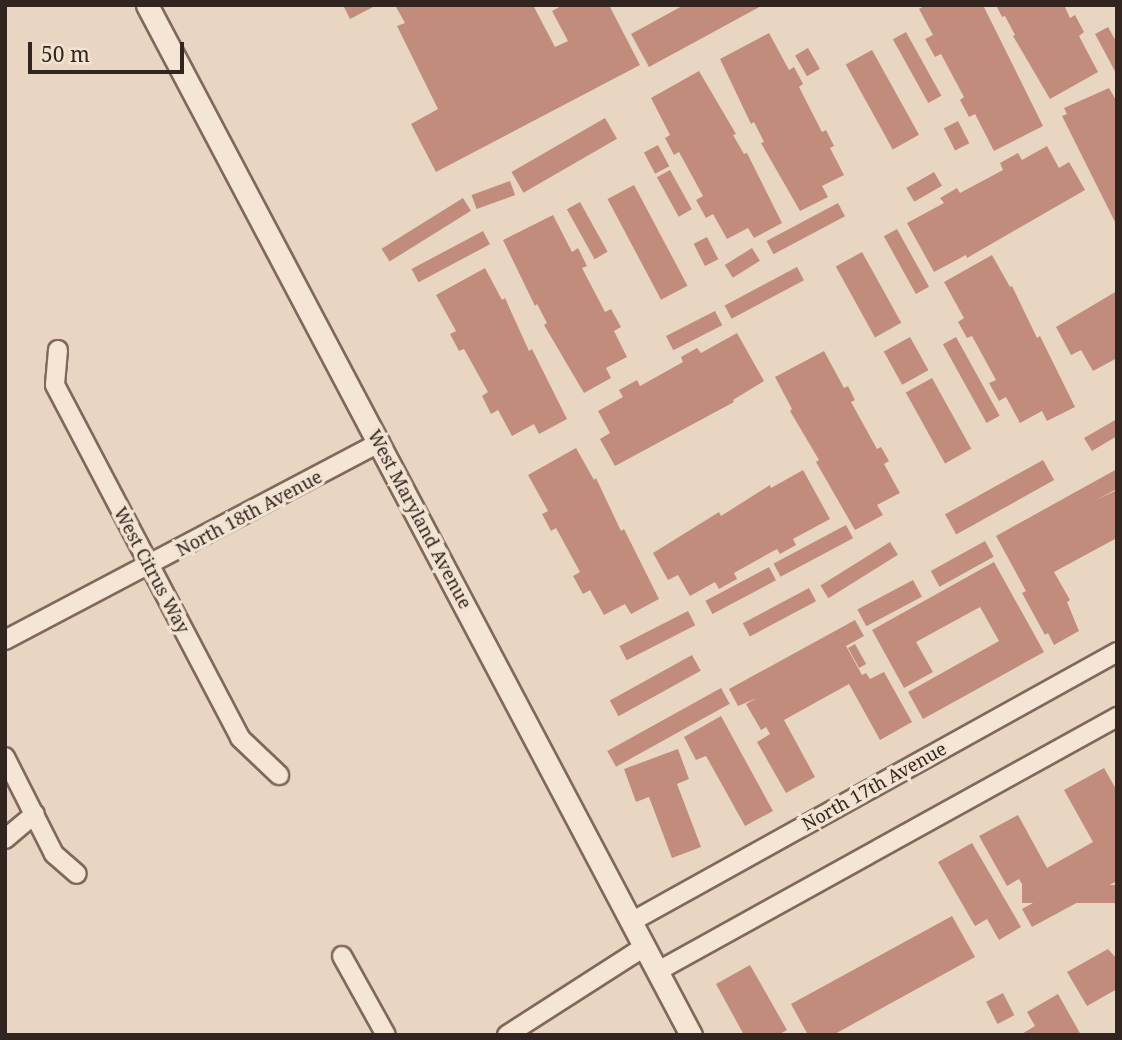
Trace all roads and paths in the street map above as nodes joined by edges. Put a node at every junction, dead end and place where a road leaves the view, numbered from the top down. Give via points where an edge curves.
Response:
1 (147, 5) edge
2 (58, 350) dead end
3 (380, 442) junction
4 (149, 566) junction
5 (5, 640) edge
6 (1117, 652) edge
7 (1117, 717) edge
8 (5, 757) edge
9 (279, 775) dead end
10 (36, 814) junction
11 (5, 839) edge
12 (77, 874) dead end
13 (631, 922) junction
14 (644, 947) junction
15 (342, 956) dead end
16 (658, 971) junction
17 (386, 1035) edge
18 (507, 1035) edge
19 (691, 1035) edge

1 - 3 street, West Maryland Avenue
2 - 4 street, West Citrus Way via 55,385
3 - 4 street, North 18th Avenue
3 - 13 street, West Maryland Avenue
4 - 5 street, North 18th Avenue
4 - 9 street, West Citrus Way via 240,738
6 - 13 street, North 17th Avenue
7 - 16 street
8 - 10 street
10 - 11 street
10 - 12 street via 54,854
13 - 14 street, West Maryland Avenue
14 - 16 street, West Maryland Avenue
14 - 18 street
15 - 17 street
16 - 19 street, West Maryland Avenue

